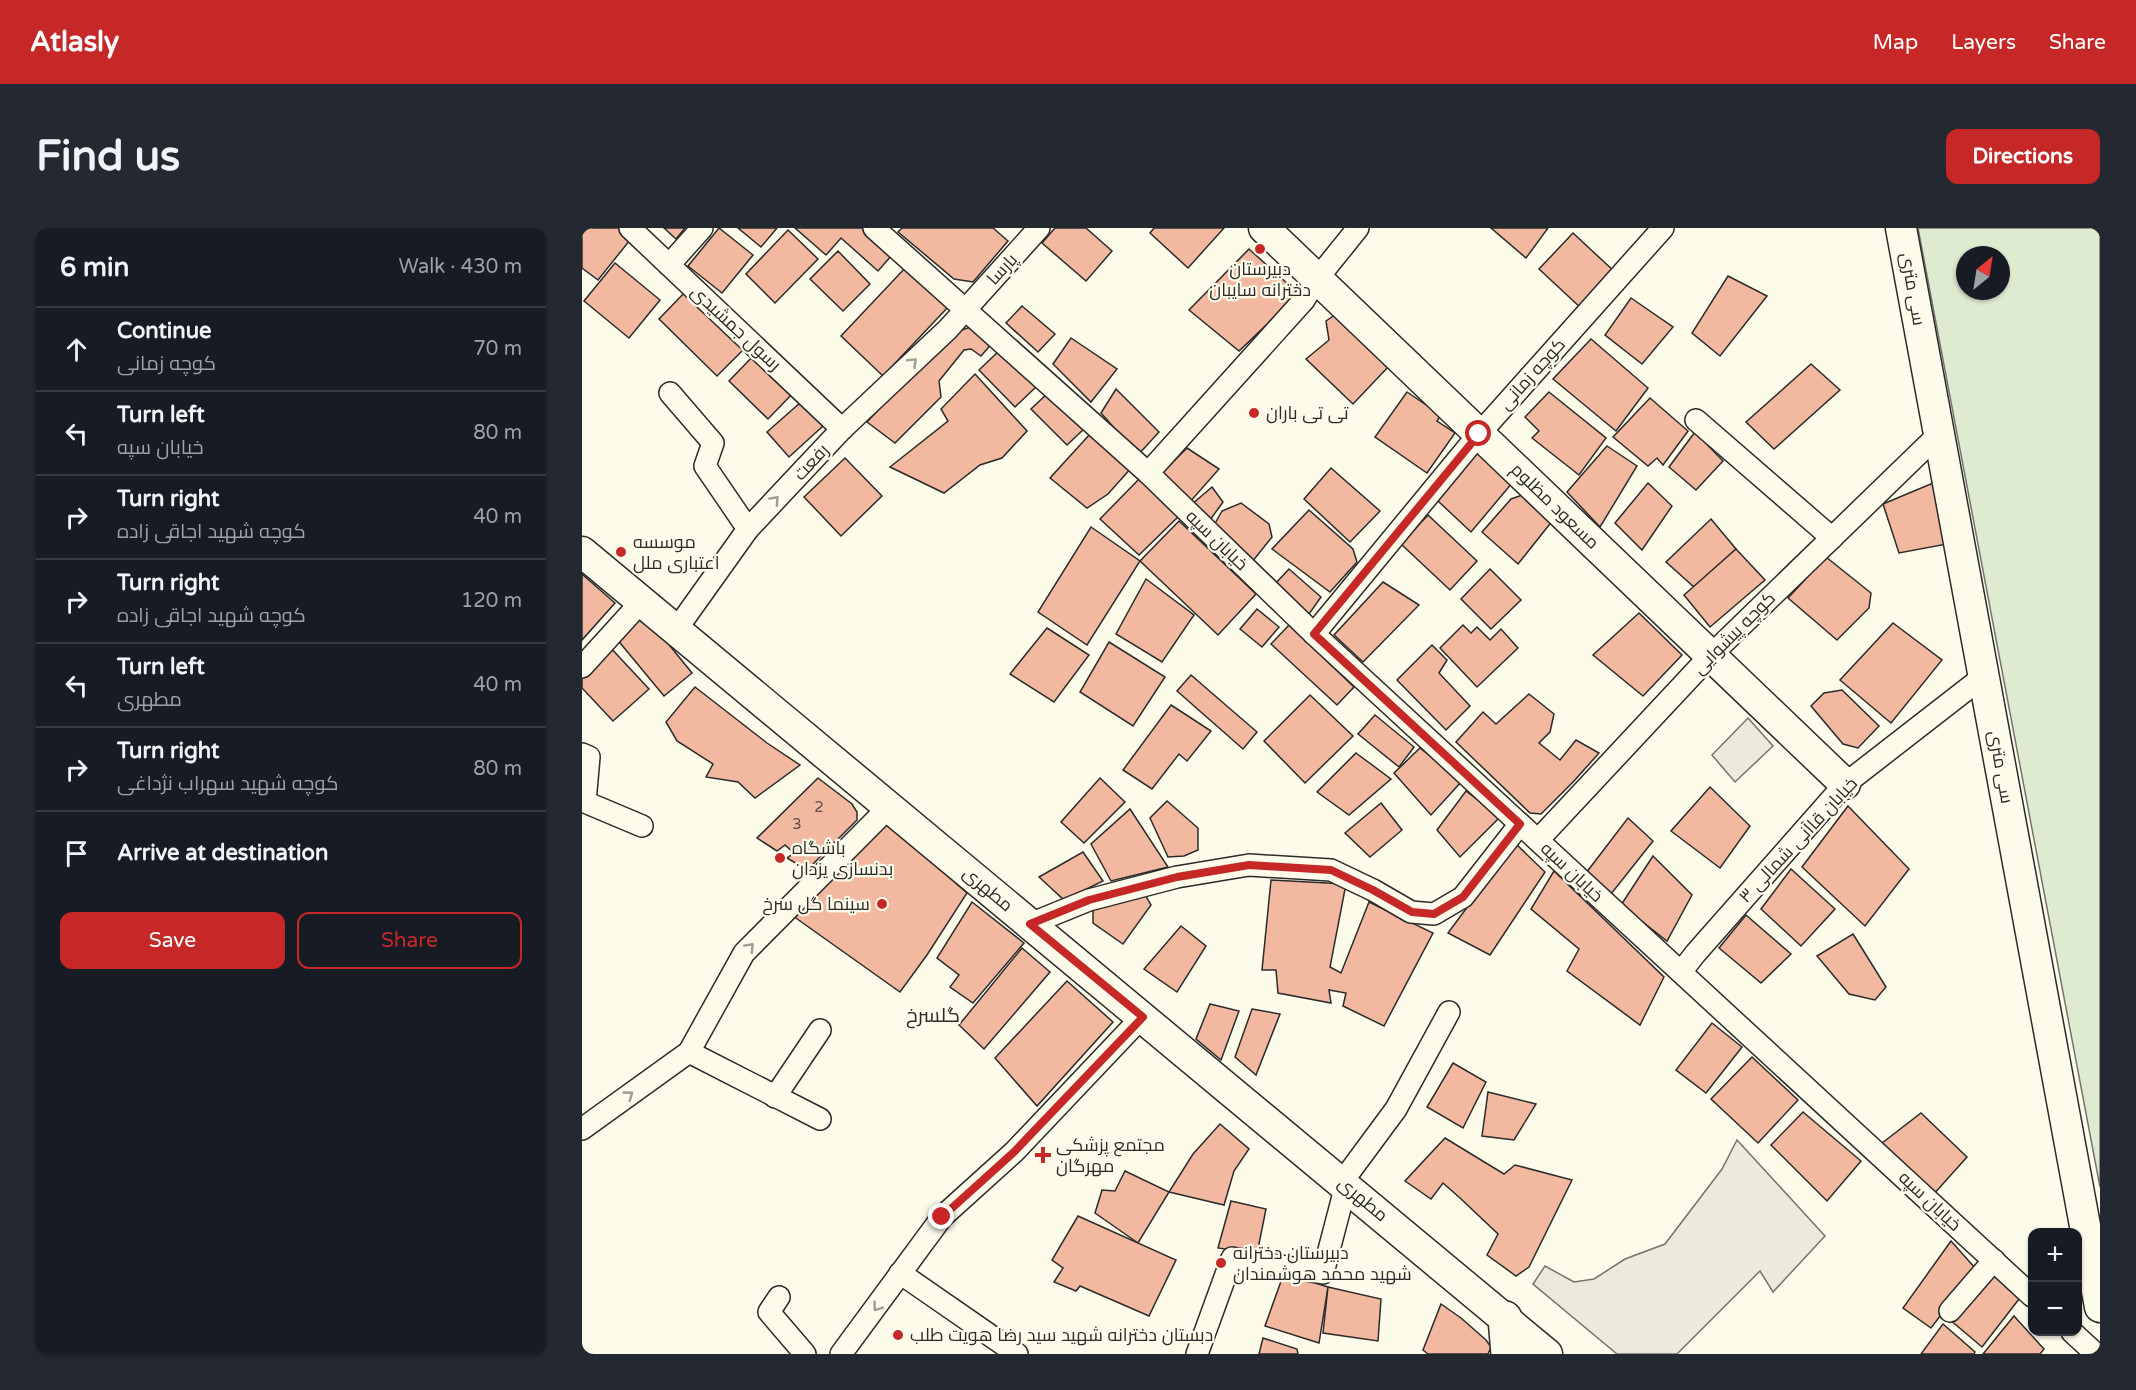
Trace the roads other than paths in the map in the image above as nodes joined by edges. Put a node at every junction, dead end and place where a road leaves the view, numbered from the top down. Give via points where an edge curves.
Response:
1 (630, 228) edge
2 (702, 228) edge
3 (874, 228) edge
4 (1039, 228) edge
5 (1264, 228) edge
6 (1358, 228) edge
7 (1662, 228) edge
8 (1901, 228) edge
9 (669, 265) junction
10 (1317, 279) junction
11 (964, 309) junction
12 (670, 393) dead end
13 (1696, 420) dead end
14 (842, 429) junction
15 (1479, 434) junction
16 (1939, 434) junction
17 (1148, 473) junction
18 (748, 529) junction
19 (1832, 538) junction
20 (582, 552) edge
21 (642, 601) junction
22 (676, 630) junction
23 (1314, 634) junction
24 (1710, 656) junction
25 (582, 667) edge
26 (1984, 676) junction
27 (582, 754) edge
28 (1845, 784) junction
29 (889, 807) junction
30 (1520, 824) junction
31 (642, 826) dead end
32 (1538, 840) junction
33 (1030, 924) junction
34 (1681, 972) junction
35 (1449, 1011) dead end
36 (1143, 1017) junction
37 (820, 1030) dead end
38 (689, 1052) junction
39 (776, 1096) junction
40 (820, 1119) dead end
41 (582, 1129) edge
42 (1344, 1184) junction
43 (1994, 1260) junction
44 (900, 1274) junction
45 (2028, 1292) edge
46 (779, 1297) dead end
47 (2100, 1307) edge
48 (1950, 1311) dead end
49 (1505, 1318) junction
50 (2076, 1336) edge
51 (805, 1354) edge
52 (841, 1354) edge
53 (1017, 1354) edge
54 (1197, 1354) edge
55 (1508, 1354) edge
56 (1547, 1354) edge
57 (2096, 1354) edge

1 - 9 street, رسول جمشیدی
2 - 9 street
3 - 11 street, خیابان سپه
4 - 11 street, پارسا
5 - 10 street, مسعود مظلوم
6 - 10 street
7 - 15 street, کوچه زمانی
8 - 16 street, سی متری
9 - 14 street, رسول جمشیدی
10 - 15 street, مسعود مظلوم
10 - 17 street via 1304,300
14 -> 11 street, رفعت
11 - 17 street, خیابان سپه
12 - 18 street via 713,443 705,466
13 - 19 street
18 -> 14 street, رفعت
15 - 23 street, کوچه زمانی
15 - 24 street, مسعود مظلوم
16 - 19 street, کوچه پیشوایی
16 - 26 street, سی متری
17 - 23 street, خیابان سپه
18 - 22 street, رفعت
19 - 24 street, کوچه پیشوایی
20 - 21 street, مطهری
21 - 22 street, مطهری
21 - 25 street
22 - 29 street, مطهری
23 - 30 street, خیابان سپه
24 - 28 street, مسعود مظلوم
24 - 32 street, کوچه پیشوایی
26 - 28 street, خیابان قاآنی شمالی ۳
26 - 47 street, سی متری
27 - 31 street via 588,757 585,802
28 - 34 street, خیابان قاآنی شمالی ۳
29 - 33 street, مطهری
38 -> 29 street via 744,953
30 - 32 street, خیابان سپه
30 - 33 street via 1463,897 1434,914 1412,912 1331,870 1249,865 1177,877 1089,900
32 - 34 street, خیابان سپه
33 - 36 street, مطهری
34 - 43 street, خیابان سپه
35 - 42 street via 1396,1108
36 - 42 street, مطهری
36 - 44 street via 1014,1152 942,1217
37 - 39 street
38 - 39 street
41 -> 38 street
39 - 40 street
42 - 49 street, مطهری
42 - 54 street via 1323,1273 1232,1258
43 - 45 street, خیابان سپه
43 - 48 street
44 -> 52 street
44 - 53 street
46 - 51 street via 769,1312
49 - 55 main road
49 - 56 street, مطهری
50 - 57 street

